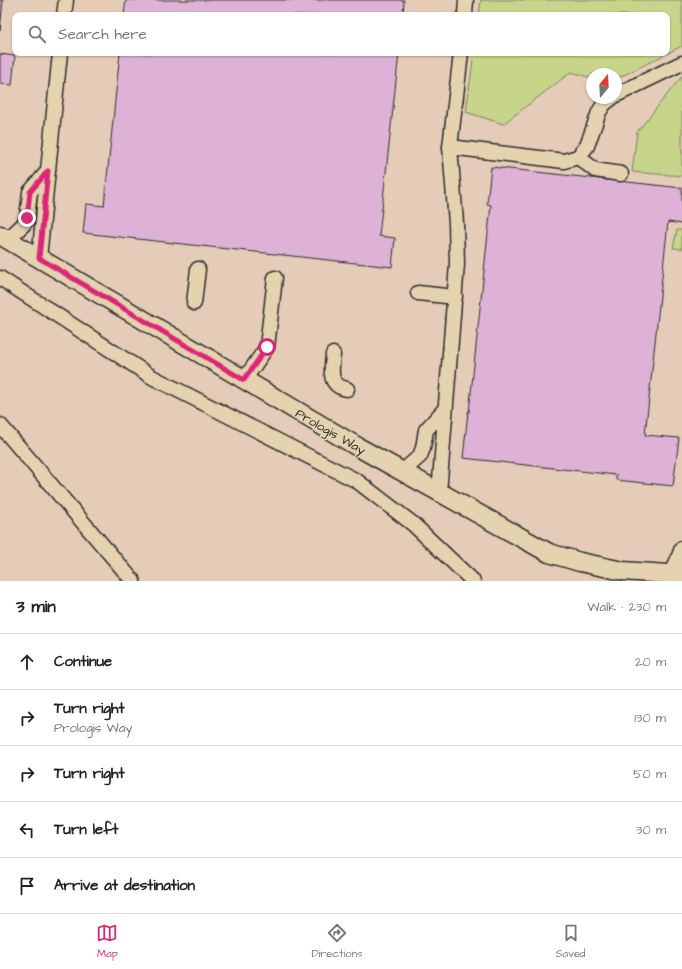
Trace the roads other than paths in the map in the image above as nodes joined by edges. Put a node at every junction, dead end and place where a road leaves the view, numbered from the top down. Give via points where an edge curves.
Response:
1 (66, 0) edge
2 (466, 0) edge
3 (64, 12) edge
4 (465, 12) edge
5 (60, 56) edge
6 (460, 56) edge
7 (682, 63) edge
8 (622, 92) edge
9 (604, 104) edge
10 (450, 147) junction
11 (578, 157) junction
12 (48, 171) junction
13 (621, 174) dead end
14 (4, 237) edge
15 (39, 258) junction
16 (198, 269) dead end
17 (0, 278) edge
18 (275, 278) dead end
19 (418, 293) dead end
20 (455, 297) junction
21 (194, 303) dead end
22 (333, 354) dead end
23 (244, 380) junction
24 (347, 389) dead end
25 (446, 409) junction
26 (0, 425) edge
27 (402, 472) junction
28 (439, 493) junction
29 (682, 548) edge
30 (677, 574) edge
31 (133, 581) edge
32 (473, 581) edge

1 - 3 lane
2 - 4 lane
5 - 12 lane
6 - 10 lane
7 - 8 lane
9 - 11 lane via 587,146
10 - 11 lane via 564,161
10 - 20 lane via 456,223
11 - 13 lane via 595,170
12 - 14 lane via 30,192 24,224
12 - 15 lane
14 - 15 main road, Prologis Way
15 - 23 main road, Prologis Way
16 - 21 lane
17 - 32 lane via 152,377 357,481 413,524
18 - 23 lane via 267,347
19 - 20 lane
20 - 25 lane
22 - 24 lane via 334,382 339,387
23 - 27 main road, Prologis Way
25 - 27 lane via 426,430 420,456
25 - 28 lane
26 - 31 lane
27 - 28 main road, Prologis Way
28 - 30 main road, Prologis Way via 549,553 623,571
29 - 30 lane

